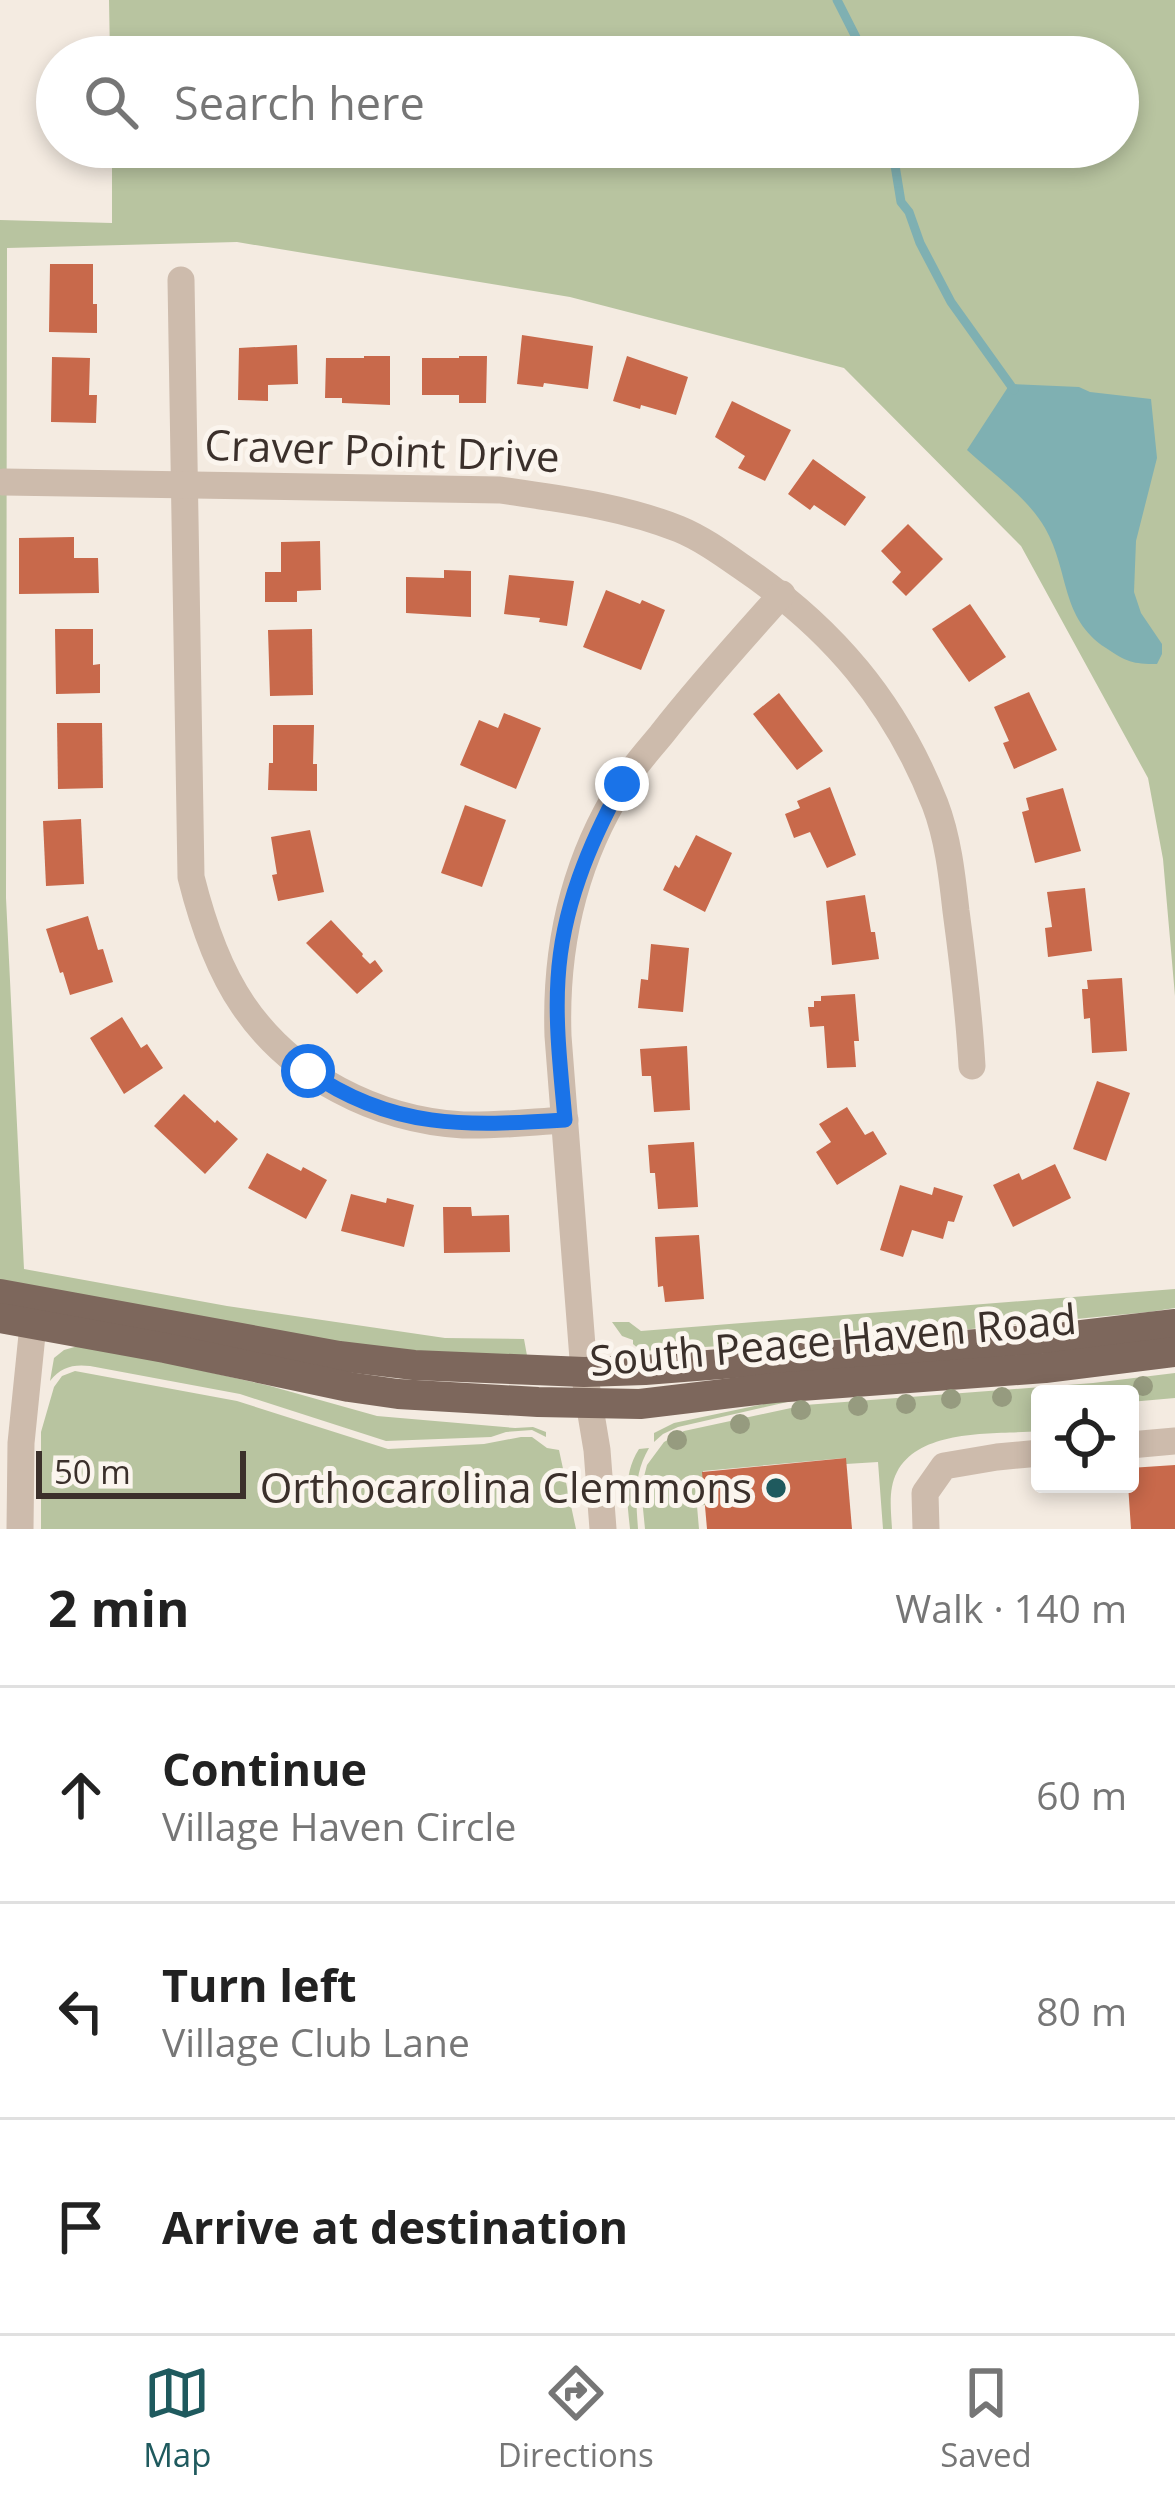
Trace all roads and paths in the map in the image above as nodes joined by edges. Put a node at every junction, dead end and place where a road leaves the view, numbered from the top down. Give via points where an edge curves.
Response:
1 (181, 280) dead end
2 (4, 482) dead end
3 (184, 484) junction
4 (782, 594) junction
5 (972, 1066) dead end
6 (565, 1120) junction
7 (0, 1294) edge
8 (0, 1318) edge
9 (1175, 1324) edge
10 (33, 1325) junction
11 (1175, 1352) edge
12 (586, 1388) junction
13 (1175, 1442) edge
14 (1139, 1444) edge
15 (1031, 1454) edge
16 (20, 1529) edge
17 (603, 1529) edge
18 (926, 1529) edge

1 - 3 street
2 - 3 street, Craver Point Drive
3 - 4 street, Craver Point Drive via 500,490 581,502 681,530
3 - 6 street via 191,877 241,1002 308,1071 386,1111 463,1125
4 - 5 street, Craver Point Drive via 880,698 935,805 950,860
4 - 6 street via 622,784 594,837 559,961
6 - 12 street
7 - 12 main road, South Peace Haven Road via 339,1356
8 - 10 main road, South Peace Haven Road
9 - 12 main road, South Peace Haven Road via 645,1370
10 - 12 main road, South Peace Haven Road via 398,1394
10 - 16 street
11 - 12 main road, South Peace Haven Road via 640,1404
12 - 17 street
13 - 14 street
15 - 18 street via 944,1466 925,1493

